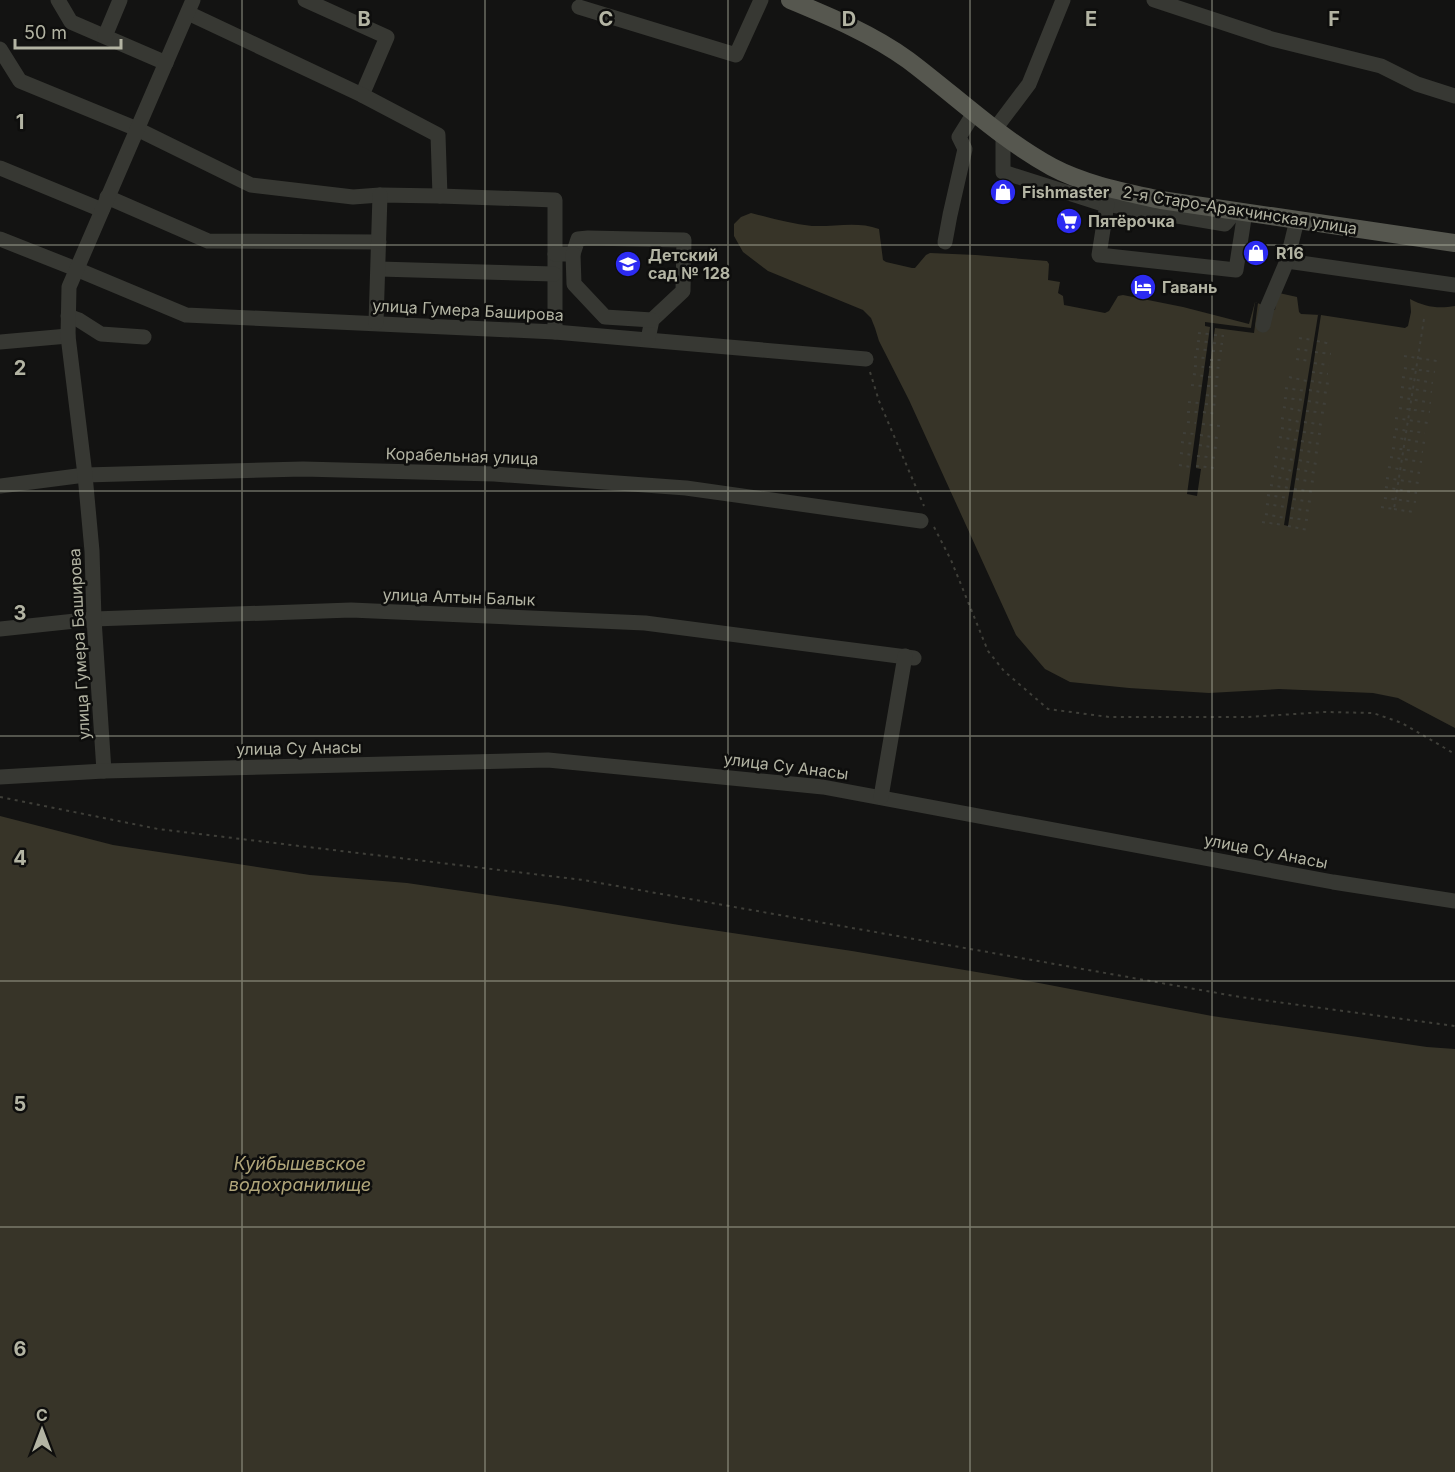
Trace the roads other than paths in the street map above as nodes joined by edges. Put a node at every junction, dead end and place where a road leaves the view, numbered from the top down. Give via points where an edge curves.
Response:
1 (58, 0) edge
2 (120, 0) edge
3 (305, 0) edge
4 (761, 0) edge
5 (790, 0) edge
6 (1063, 0) edge
7 (1154, 0) edge
8 (190, 6) edge
9 (579, 7) dead end
10 (105, 36) junction
11 (0, 49) edge
12 (166, 63) junction
13 (362, 95) junction
14 (1455, 96) edge
15 (974, 113) junction
16 (137, 129) junction
17 (999, 132) junction
18 (0, 168) edge
19 (380, 195) junction
20 (440, 196) junction
21 (105, 203) junction
22 (1107, 204) junction
23 (1240, 212) junction
24 (1297, 220) junction
25 (0, 239) edge
26 (379, 242) junction
27 (945, 242) dead end
28 (1455, 243) edge
29 (555, 254) junction
30 (573, 254) junction
31 (1287, 261) junction
32 (76, 269) junction
33 (379, 269) junction
34 (555, 274) junction
35 (1455, 285) edge
36 (68, 316) junction
37 (652, 320) junction
38 (376, 323) junction
39 (1263, 325) dead end
40 (555, 332) junction
41 (68, 336) junction
42 (144, 337) dead end
43 (648, 339) junction
44 (0, 342) edge
45 (866, 359) road end
46 (85, 475) junction
47 (0, 486) edge
48 (926, 518) road end
49 (94, 619) junction
50 (0, 629) edge
51 (104, 771) junction
52 (0, 777) edge
53 (881, 797) junction
54 (1455, 901) edge

1 - 10 street via 71,22
2 - 10 street
3 - 13 street via 387,37
4 - 9 street via 736,55
5 - 15 main road, 2-я Старо-Аракчинская улица via 884,44
6 - 17 street via 1029,84
7 - 14 street via 1272,39 1381,66 1417,84
8 - 12 street, улица Гумера Баширова
8 - 13 street
10 - 12 street
11 - 16 street via 20,81
12 - 16 street, улица Гумера Баширова
13 - 20 street via 438,135
15 - 17 main road, 2-я Старо-Аракчинская улица
15 - 27 street via 959,137 965,149
16 - 19 street via 251,185 353,197
16 - 21 street, улица Гумера Баширова
17 - 22 street via 1003,172
17 - 23 main road, 2-я Старо-Аракчинская улица via 1055,168 1089,182 1161,200
18 - 21 street
19 - 20 street
19 - 26 street
20 - 29 street via 555,200
21 - 26 street via 208,241
21 - 32 street, улица Гумера Баширова
22 - 23 street via 1225,224
22 - 23 street via 1099,255 1236,270
23 - 24 main road, 2-я Старо-Аракчинская улица
24 - 28 main road, 2-я Старо-Аракчинская улица
24 - 31 street
25 - 32 street
26 - 33 street
29 - 30 street
29 - 34 street
30 - 37 street via 574,284 605,317
30 - 37 street via 578,239 684,240 683,291
31 - 35 street
31 - 39 street
32 - 36 street, улица Гумера Баширова via 69,287
32 - 38 street, улица Гумера Баширова via 186,315
33 - 34 street
33 - 38 street
34 - 40 street
36 - 41 street, улица Гумера Баширова
36 - 42 street via 101,334
37 - 43 street
38 - 40 street, улица Гумера Баширова
40 - 43 street, улица Гумера Баширова
41 - 44 street
41 - 46 street, улица Гумера Баширова
43 - 45 street, улица Гумера Баширова
46 - 47 street, Корабельная улица
46 - 48 street, Корабельная улица via 303,470 494,474 686,488
46 - 49 street, улица Гумера Баширова
49 - 50 street, улица Алтын Балык
49 - 51 street, улица Гумера Баширова
49 - 53 street, улица Алтын Балык via 351,610 634,622 910,657
51 - 52 street, улица Су Анасы
51 - 53 street, улица Су Анасы via 548,760 823,786
53 - 54 street, улица Су Анасы via 1333,882

